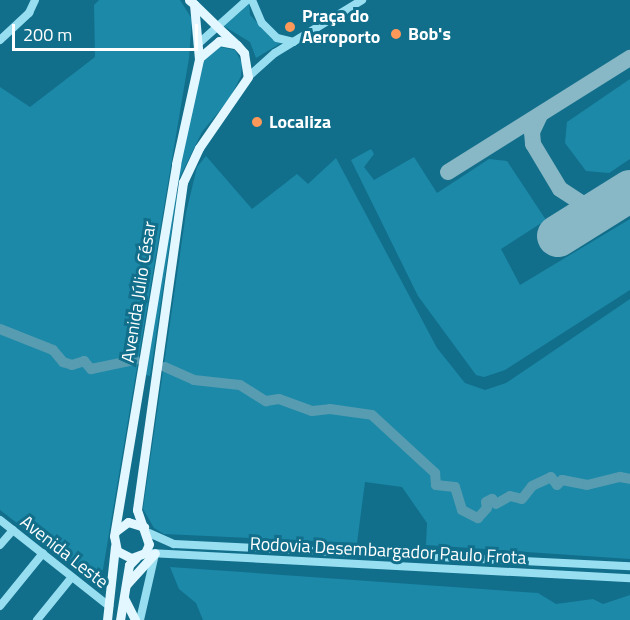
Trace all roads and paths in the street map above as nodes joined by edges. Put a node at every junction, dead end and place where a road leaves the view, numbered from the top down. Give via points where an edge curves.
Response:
1 (35, 0) edge
2 (247, 0) edge
3 (252, 0) edge
4 (362, 0) edge
5 (191, 2) edge
6 (217, 26) junction
7 (0, 40) edge
8 (294, 42) junction
9 (198, 44) junction
10 (237, 45) junction
11 (199, 59) junction
12 (248, 77) junction
13 (0, 520) edge
14 (13, 530) junction
15 (116, 531) junction
16 (147, 531) junction
17 (0, 545) edge
18 (115, 546) junction
19 (43, 553) junction
20 (155, 553) junction
21 (140, 555) junction
22 (630, 566) edge
23 (72, 577) junction
24 (630, 578) edge
25 (126, 585) junction
26 (123, 597) junction
27 (0, 606) edge
28 (109, 606) junction
29 (37, 620) edge
30 (107, 620) edge
31 (120, 620) edge
32 (135, 620) edge
33 (140, 620) edge

1 - 7 street via 29,13
2 - 6 street
3 - 8 street via 255,13 272,33
4 - 8 street, Avenida Júlio César
5 - 6 main road
5 - 9 main road, Avenida Júlio César
6 - 9 street
6 - 10 main road
8 - 12 street, Avenida Júlio César
9 - 11 main road, Avenida Júlio César
10 - 11 main road via 219,41 204,50
10 - 12 main road via 247,58
11 - 15 main road, Avenida Júlio César via 176,164
12 - 16 main road, Avenida Júlio César via 199,148 183,182 137,510
13 - 14 street, Avenida Leste
14 - 17 street
14 - 19 street, Avenida Leste
15 - 16 main road via 133,522
15 - 18 main road
16 - 21 main road
16 - 22 street, Rodovia Desembargador Paulo Frota via 174,544
18 - 21 main road via 125,557
18 - 28 main road
19 - 23 street, Avenida Leste
19 - 27 street
20 - 21 street, Rodovia Desembargador Paulo Frota
20 - 24 street, Rodovia Desembargador Paulo Frota
20 - 25 main road
20 - 33 street
21 - 25 main road via 129,565
23 - 28 street, Avenida Leste
23 - 29 street
25 - 26 main road
26 - 31 main road
26 - 32 main road
28 - 30 main road

